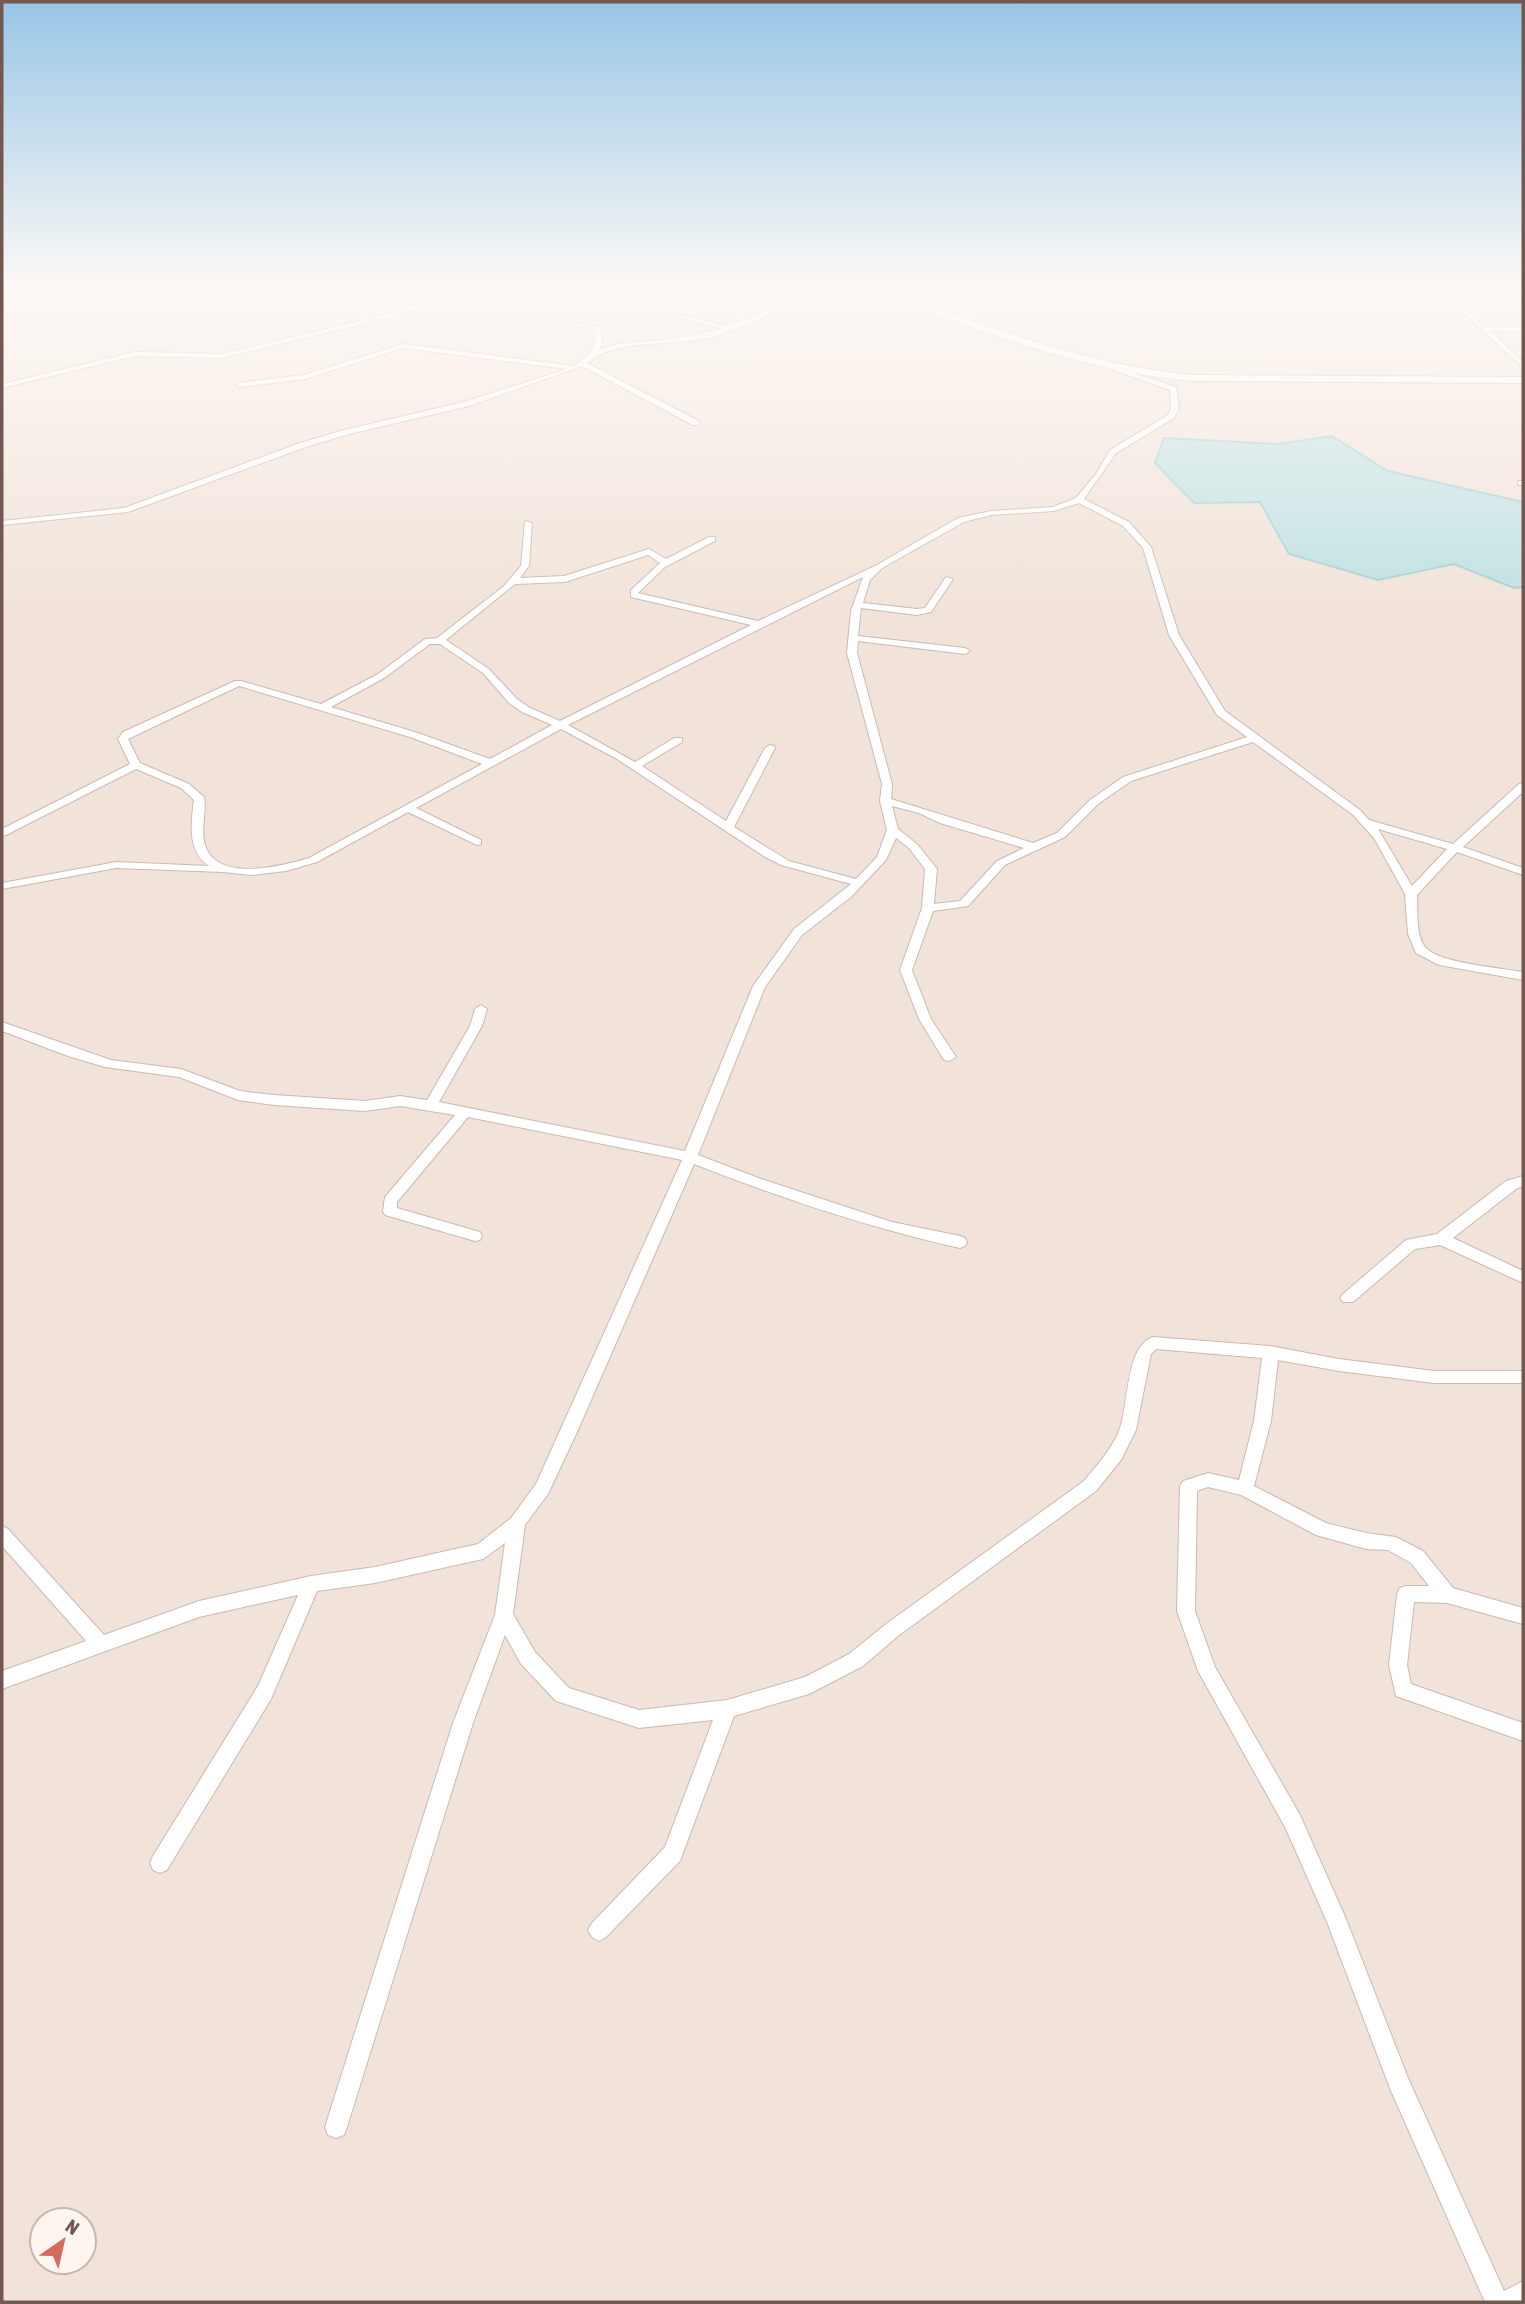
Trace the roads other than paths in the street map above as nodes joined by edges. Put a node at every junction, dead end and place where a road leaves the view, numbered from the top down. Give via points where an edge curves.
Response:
1 (486, 398) edge
2 (644, 398) edge
3 (1174, 398) edge
4 (696, 423) dead end
5 (1079, 500) junction
6 (2, 523) edge
7 (528, 523) dead end
8 (712, 539) dead end
9 (666, 563) junction
10 (878, 566) junction
11 (949, 579) dead end
12 (513, 581) junction
13 (858, 605) junction
14 (758, 624) junction
15 (853, 639) junction
16 (440, 640) junction
17 (965, 651) dead end
18 (322, 708) junction
19 (561, 725) junction
20 (1254, 737) junction
21 (678, 740) dead end
22 (770, 748) dead end
23 (490, 763) junction
24 (136, 765) junction
25 (635, 766) junction
26 (1523, 786) edge
27 (885, 801) junction
28 (408, 808) junction
29 (1364, 821) junction
30 (728, 827) junction
31 (892, 830) junction
32 (2, 833) edge
33 (477, 842) dead end
34 (1034, 847) junction
35 (1455, 848) junction
36 (240, 871) junction
37 (1523, 872) edge
38 (859, 883) junction
39 (2, 886) edge
40 (1411, 894) junction
41 (928, 908) junction
42 (1523, 976) edge
43 (481, 1009) dead end
44 (2, 1026) edge
45 (949, 1057) dead end
46 (431, 1105) junction
47 (466, 1111) junction
48 (690, 1157) junction
49 (1523, 1181) edge
50 (475, 1236) dead end
51 (1441, 1239) junction
52 (960, 1242) dead end
53 (1523, 1277) edge
54 (1348, 1298) dead end
55 (1270, 1352) junction
56 (1523, 1377) edge
57 (1245, 1489) junction
58 (517, 1523) junction
59 (2, 1534) edge
60 (311, 1584) junction
61 (1447, 1595) junction
62 (504, 1615) junction
63 (1523, 1616) edge
64 (101, 1644) junction
65 (2, 1680) edge
66 (727, 1709) junction
67 (1523, 1732) edge
68 (160, 1863) dead end
69 (599, 1930) dead end
70 (337, 2127) dead end
71 (1523, 2293) edge
72 (1497, 2302) edge
73 (1509, 2302) edge

1 - 6 street via 303,445 125,510
2 - 4 street
3 - 5 street via 1171,416 1113,452
5 - 10 street via 1054,509 961,520
5 - 20 street via 1126,524 1147,547 1174,635 1221,713
7 - 12 street via 526,566
8 - 9 street
9 - 12 street via 649,552 565,579
9 - 14 street via 634,595
10 - 13 street via 866,579
10 - 14 street
11 - 13 street via 928,610
12 - 16 street
13 - 15 street
14 - 19 street
15 - 17 street
15 - 27 street via 852,653 887,784
16 - 18 street via 428,641 381,676
16 - 19 street via 486,671 513,701
18 - 23 street
18 - 24 street via 230,685 127,734 123,739
19 - 23 street
19 - 25 street
20 - 29 street
20 - 34 street via 1127,779 1094,802 1060,835
21 - 25 street
22 - 30 street
23 - 28 street
24 - 32 street
24 - 36 street via 185,786 200,799 203,854 219,867
25 - 30 street
26 - 35 street
27 - 31 street
27 - 34 street
28 - 33 street
28 - 36 street via 313,860 267,872
29 - 35 street
29 - 40 street via 1379,837
30 - 38 street via 785,863
31 - 38 street via 882,859
31 - 41 street via 913,846 931,869
34 - 41 street via 1001,863 964,904
35 - 37 street
35 - 40 street
36 - 39 street via 116,865
38 - 48 street via 798,932 759,986
40 - 42 street via 1420,950 1439,961
41 - 45 street via 906,970 925,1018
43 - 46 street
44 - 46 street via 73,1053 181,1073 238,1095 365,1106 400,1101
46 - 47 street
47 - 48 street
47 - 50 street via 390,1201 390,1211
48 - 52 street via 891,1227
48 - 58 street via 559,1454 542,1489
49 - 51 street via 1511,1185
51 - 53 street
51 - 54 street via 1411,1244
55 - 56 street via 1434,1377
55 - 57 street via 1262,1433
55 - 66 street via 1153,1343 1144,1351 1128,1430 1090,1486 856,1660 809,1685
57 - 61 street via 1322,1530 1390,1542 1417,1557
57 - 72 street via 1208,1480 1189,1486 1186,1611 1206,1671 1293,1822 1399,2082
58 - 60 street via 483,1551
58 - 62 street
59 - 64 street
60 - 64 street via 199,1609
60 - 68 street via 257,1705
61 - 63 street
61 - 67 street via 1406,1594 1398,1665 1403,1690
62 - 66 street via 528,1658 563,1695 639,1719
62 - 70 street via 463,1723
64 - 65 street
66 - 69 street via 673,1854
71 - 73 street

